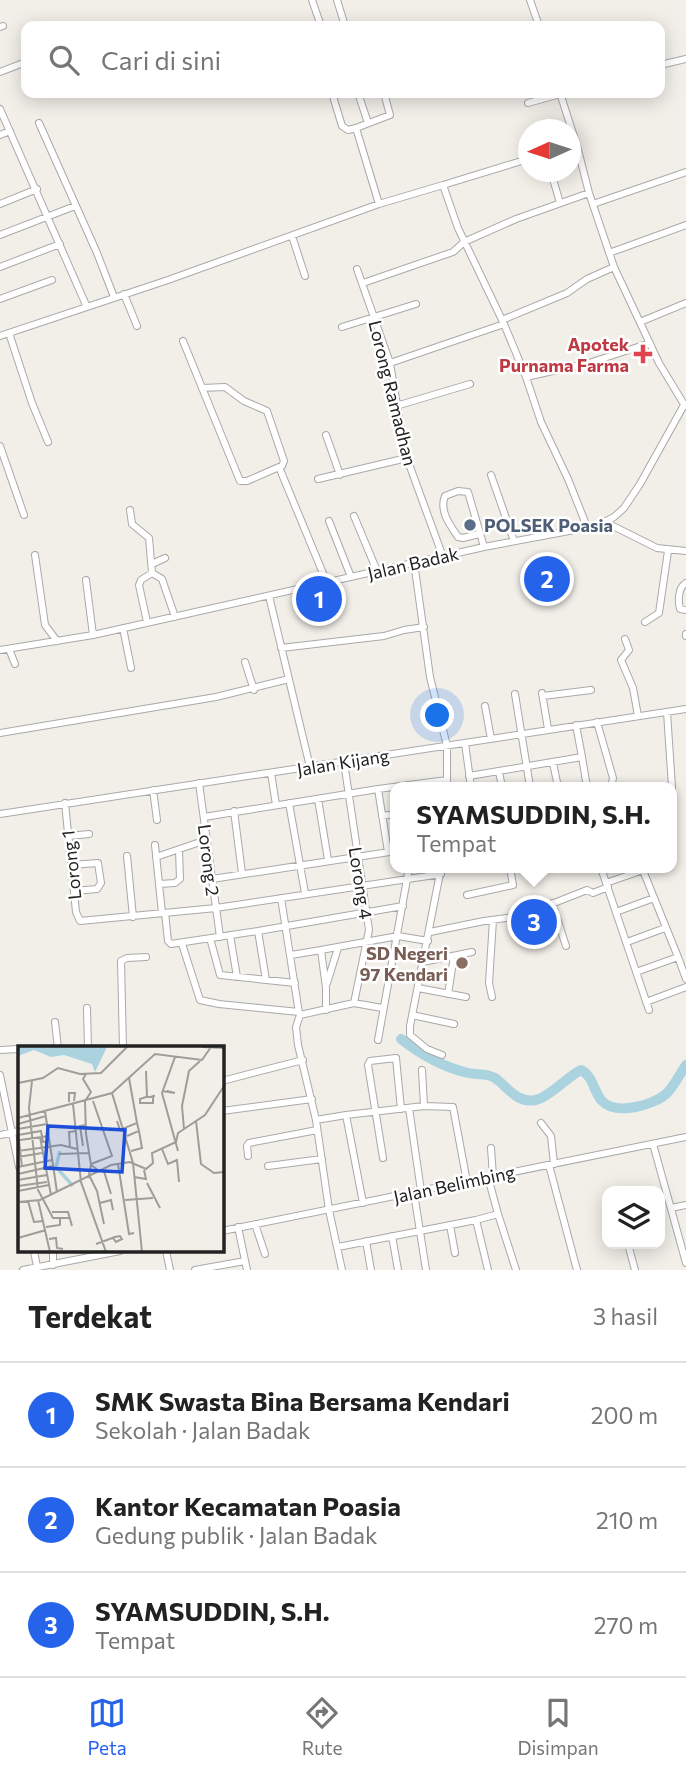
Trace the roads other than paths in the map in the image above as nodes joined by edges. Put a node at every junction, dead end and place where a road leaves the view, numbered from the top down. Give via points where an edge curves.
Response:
1 (312, 0) edge
2 (337, 0) edge
3 (530, 0) edge
4 (318, 21) edge
5 (343, 21) edge
6 (537, 21) edge
7 (686, 58) edge
8 (21, 64) edge
9 (665, 64) edge
10 (0, 70) edge
11 (334, 98) edge
12 (360, 98) edge
13 (385, 98) edge
14 (546, 98) edge
15 (561, 98) edge
16 (528, 103) dead end
17 (0, 108) edge
18 (567, 119) edge
19 (39, 123) dead end
20 (368, 123) junction
21 (356, 128) junction
22 (10, 131) junction
23 (0, 135) edge
24 (518, 162) edge
25 (581, 168) edge
26 (686, 172) edge
27 (554, 182) edge
28 (443, 185) junction
29 (37, 189) junction
30 (589, 193) junction
31 (560, 203) junction
32 (0, 204) edge
33 (379, 204) junction
34 (593, 204) junction
35 (75, 206) junction
36 (47, 216) junction
37 (686, 225) edge
38 (0, 235) edge
39 (292, 236) junction
40 (464, 242) junction
41 (60, 244) junction
42 (609, 253) junction
43 (0, 267) edge
44 (614, 267) junction
45 (357, 269) dead end
46 (305, 276) dead end
47 (52, 280) dead end
48 (363, 283) junction
49 (124, 294) junction
50 (114, 297) junction
51 (0, 299) edge
52 (686, 303) edge
53 (416, 304) dead end
54 (86, 306) junction
55 (375, 317) junction
56 (503, 322) junction
57 (640, 322) junction
58 (137, 326) dead end
59 (342, 327) dead end
60 (9, 333) junction
61 (0, 336) edge
62 (183, 341) dead end
63 (650, 343) junction
64 (390, 363) junction
65 (526, 377) junction
66 (470, 384) dead end
67 (202, 388) junction
68 (396, 406) junction
69 (685, 407) edge
70 (326, 435) dead end
71 (48, 442) dead end
72 (0, 446) edge
73 (407, 458) junction
74 (279, 467) junction
75 (340, 475) junction
76 (491, 475) dead end
77 (318, 479) dead end
78 (130, 510) dead end
79 (24, 515) dead end
80 (355, 516) dead end
81 (329, 521) dead end
82 (605, 522) junction
83 (587, 527) junction
84 (480, 534) junction
85 (514, 541) junction
86 (484, 547) junction
87 (668, 551) junction
88 (686, 551) edge
89 (35, 555) dead end
90 (443, 556) junction
91 (165, 558) dead end
92 (414, 562) junction
93 (152, 564) junction
94 (377, 571) junction
95 (152, 573) junction
96 (351, 577) junction
97 (86, 580) dead end
98 (327, 583) junction
99 (686, 583) edge
100 (269, 596) junction
101 (686, 610) edge
102 (175, 617) junction
103 (147, 622) junction
104 (645, 622) dead end
105 (45, 625) junction
106 (424, 627) junction
107 (123, 628) junction
108 (93, 635) junction
109 (625, 639) dead end
110 (57, 641) junction
111 (45, 643) junction
112 (281, 648) junction
113 (9, 649) junction
114 (0, 650) edge
115 (245, 662) dead end
116 (15, 664) dead end
117 (131, 668) dead end
118 (289, 679) junction
119 (254, 690) junction
120 (591, 690) dead end
121 (515, 694) dead end
122 (485, 706) dead end
123 (686, 709) edge
124 (667, 712) junction
125 (638, 716) junction
126 (597, 722) junction
127 (576, 725) junction
128 (548, 729) junction
129 (0, 733) edge
130 (520, 734) junction
131 (491, 739) junction
132 (465, 743) junction
133 (447, 746) junction
134 (582, 757) junction
135 (344, 762) junction
136 (552, 763) junction
137 (310, 766) junction
138 (526, 767) junction
139 (499, 772) junction
140 (271, 773) junction
141 (469, 776) junction
142 (447, 782) edge
143 (470, 782) edge
144 (501, 782) edge
145 (529, 782) edge
146 (557, 782) edge
147 (586, 782) edge
148 (612, 782) edge
149 (671, 782) edge
150 (199, 783) junction
151 (390, 788) edge
152 (378, 789) junction
153 (153, 790) junction
154 (349, 794) junction
155 (318, 799) junction
156 (65, 803) junction
157 (289, 803) junction
158 (276, 805) junction
159 (234, 811) junction
160 (0, 814) edge
161 (390, 815) edge
162 (382, 816) junction
163 (204, 817) junction
164 (157, 820) dead end
165 (89, 834) dead end
166 (68, 836) junction
167 (206, 840) junction
168 (390, 844) edge
169 (155, 845) dead end
170 (179, 849) junction
171 (390, 851) edge
172 (127, 856) dead end
173 (357, 856) junction
174 (156, 857) junction
175 (328, 860) junction
176 (300, 864) junction
177 (71, 865) junction
178 (242, 873) junction
179 (408, 873) edge
180 (432, 873) edge
181 (441, 873) edge
182 (511, 873) edge
183 (603, 873) edge
184 (634, 873) edge
185 (645, 873) edge
186 (408, 878) junction
187 (212, 879) junction
188 (159, 884) junction
189 (361, 885) junction
190 (607, 885) junction
191 (74, 891) junction
192 (305, 894) junction
193 (467, 895) dead end
194 (281, 898) junction
195 (654, 898) junction
196 (552, 903) junction
197 (403, 906) junction
198 (216, 908) junction
199 (617, 912) junction
200 (164, 913) junction
201 (366, 914) junction
202 (522, 915) junction
203 (133, 917) junction
204 (493, 920) junction
205 (287, 927) junction
206 (665, 928) junction
207 (258, 931) junction
208 (430, 932) junction
209 (230, 935) junction
210 (398, 936) junction
211 (220, 937) junction
212 (528, 937) dead end
213 (211, 939) junction
214 (428, 941) junction
215 (367, 942) junction
216 (627, 942) junction
217 (182, 944) junction
218 (566, 946) dead end
219 (338, 948) junction
220 (321, 950) junction
221 (472, 952) dead end
222 (291, 955) junction
223 (454, 956) junction
224 (146, 957) dead end
225 (678, 957) junction
226 (423, 961) junction
227 (636, 972) junction
228 (237, 977) junction
229 (686, 979) edge
230 (266, 981) junction
231 (295, 983) junction
232 (686, 987) edge
233 (326, 988) junction
234 (418, 988) junction
235 (447, 994) junction
236 (466, 997) dead end
237 (492, 997) dead end
238 (354, 1003) junction
239 (87, 1008) dead end
240 (382, 1008) junction
241 (326, 1010) junction
242 (299, 1013) junction
243 (412, 1015) junction
244 (55, 1022) dead end
245 (454, 1024) dead end
246 (378, 1040) dead end
247 (57, 1046) edge
248 (88, 1046) edge
249 (123, 1046) edge
250 (18, 1049) edge
251 (0, 1050) edge
252 (442, 1055) dead end
253 (303, 1059) junction
254 (422, 1070) dead end
255 (0, 1075) edge
256 (224, 1080) edge
257 (312, 1099) junction
258 (424, 1106) junction
259 (405, 1109) junction
260 (374, 1110) junction
261 (224, 1111) edge
262 (346, 1115) junction
263 (316, 1120) junction
264 (541, 1123) dead end
265 (317, 1130) junction
266 (15, 1132) edge
267 (0, 1135) edge
268 (686, 1136) edge
269 (653, 1143) junction
270 (491, 1148) dead end
271 (248, 1156) dead end
272 (18, 1158) edge
273 (383, 1158) dead end
274 (322, 1159) junction
275 (552, 1164) junction
276 (268, 1166) dead end
277 (491, 1177) junction
278 (467, 1182) junction
279 (418, 1192) junction
280 (363, 1203) junction
281 (686, 1205) edge
282 (671, 1208) junction
283 (329, 1210) junction
284 (498, 1213) junction
285 (476, 1220) junction
286 (256, 1224) junction
287 (450, 1225) junction
288 (238, 1227) junction
289 (224, 1230) edge
290 (419, 1230) junction
291 (392, 1236) junction
292 (366, 1241) junction
293 (684, 1245) edge
294 (338, 1247) junction
295 (629, 1249) edge
296 (34, 1252) edge
297 (103, 1252) edge
298 (166, 1252) edge
299 (455, 1253) dead end
300 (265, 1254) dead end
301 (245, 1261) junction
302 (686, 1263) edge
303 (37, 1267) junction
304 (50, 1267) edge
305 (23, 1270) edge
306 (170, 1270) edge
307 (195, 1270) edge
308 (247, 1270) edge
309 (342, 1270) edge
310 (371, 1270) edge
311 (398, 1270) edge
312 (426, 1270) edge
313 (488, 1270) edge
314 (516, 1270) edge
315 (577, 1270) edge
316 (635, 1270) edge

1 - 4 street
2 - 5 street
3 - 6 street
7 - 9 street
8 - 10 street
11 - 21 street via 342,126
12 - 20 street
13 - 20 street via 390,115
14 - 16 street
15 - 18 street
17 - 22 street
19 - 35 street
20 - 21 street
21 - 33 street
22 - 23 street
22 - 29 street
24 - 28 street
25 - 30 street
26 - 34 street
27 - 31 street
28 - 33 street
28 - 40 street
29 - 32 street
29 - 36 street
30 - 31 street
30 - 34 street
31 - 40 street
33 - 39 street
34 - 42 street
35 - 36 street
35 - 50 street
36 - 38 street
36 - 41 street
37 - 42 street
39 - 46 street
39 - 49 street
40 - 48 street via 453,252
40 - 56 street
41 - 43 street
41 - 54 street
42 - 44 street
44 - 56 street
44 - 57 street
45 - 48 street, Lorong Ramadhan
47 - 51 street
48 - 55 street, Lorong Ramadhan
49 - 50 street
49 - 58 street
50 - 54 street
52 - 57 street
53 - 55 street
54 - 60 street
55 - 59 street
55 - 64 street, Lorong Ramadhan
56 - 64 street
56 - 65 street
57 - 63 street
60 - 61 street
60 - 71 street
62 - 67 street
63 - 65 street
63 - 69 street
64 - 68 street, Lorong Ramadhan
65 - 83 street
66 - 68 street
67 - 74 street via 225,387 267,411 284,461
67 - 74 street via 240,481
68 - 73 street, Lorong Ramadhan
69 - 82 street, Jalan Badak via 624,508
70 - 75 street
72 - 79 street
73 - 75 street
73 - 90 street, Lorong Ramadhan
74 - 98 street
75 - 77 street
76 - 85 street
78 - 93 street via 132,524 149,538
80 - 94 street
81 - 96 street
82 - 83 street, Jalan Badak
82 - 87 street
83 - 85 street, Jalan Badak
84 - 84 street via 468,492 446,496 443,504 458,537
84 - 86 street
85 - 86 street, Jalan Badak
86 - 90 street, Jalan Badak
87 - 88 street
87 - 104 street via 659,613
89 - 105 street
90 - 92 street, Jalan Badak
91 - 93 street
92 - 94 street, Jalan Badak
92 - 106 street
93 - 95 street
94 - 96 street, Jalan Badak
95 - 102 street via 162,579
95 - 103 street via 139,585
96 - 98 street, Jalan Badak
97 - 108 street
98 - 100 street, Jalan Badak
99 - 101 street via 682,584 679,606
100 - 102 street, Jalan Badak
100 - 112 street
102 - 103 street, Jalan Badak
103 - 107 street, Jalan Badak
105 - 110 street
105 - 111 street
106 - 112 street
106 - 133 street via 430,677
107 - 108 street, Jalan Badak
107 - 117 street
108 - 110 street, Jalan Badak
109 - 125 street via 629,650 621,660
110 - 111 street, Jalan Badak
111 - 113 street, Jalan Badak
112 - 118 street
113 - 114 street, Jalan Badak
113 - 116 street
115 - 119 street
118 - 119 street
118 - 137 street
119 - 129 street
120 - 128 street via 542,694
121 - 130 street
122 - 131 street
123 - 124 street, Jalan Kijang
124 - 125 street, Jalan Kijang
124 - 149 street
125 - 126 street, Jalan Kijang
126 - 127 street, Jalan Kijang
126 - 148 street
127 - 128 street, Jalan Kijang
127 - 134 street
128 - 130 street, Jalan Kijang
130 - 131 street, Jalan Kijang
130 - 138 street
131 - 132 street, Jalan Kijang
132 - 133 street, Jalan Kijang
132 - 141 street
133 - 135 street, Jalan Kijang
133 - 142 street
134 - 136 street
134 - 147 street
135 - 137 street, Jalan Kijang
135 - 154 street, Lorong 4
136 - 138 street
136 - 146 street
137 - 140 street, Jalan Kijang
138 - 139 street
138 - 145 street
139 - 141 street
139 - 144 street
140 - 150 street, Jalan Kijang
140 - 158 street
141 - 143 street
150 - 153 street, Jalan Kijang
150 - 163 street, Lorong 2
151 - 152 street
152 - 154 street
152 - 162 street
153 - 156 street, Jalan Kijang
153 - 164 street
154 - 155 street
154 - 173 street, Lorong 4
155 - 157 street
155 - 175 street
156 - 160 street, Jalan Kijang
156 - 166 street, Lorong 1
157 - 158 street
157 - 176 street
158 - 159 street
159 - 163 street
159 - 178 street
161 - 162 street
162 - 168 street
163 - 167 street, Lorong 2
165 - 166 street
166 - 177 street, Lorong 1
167 - 170 street
167 - 187 street, Lorong 2
169 - 174 street
170 - 174 street
170 - 188 street via 180,879
171 - 173 street
172 - 203 street
173 - 175 street
173 - 189 street, Lorong 4
174 - 188 street
175 - 176 street
176 - 178 street
176 - 192 street
177 - 191 street, Lorong 1
177 - 191 street via 97,863 101,883 97,888
178 - 187 street
179 - 186 street
180 - 186 street
181 - 208 street
182 - 193 street via 513,885
183 - 190 street
184 - 190 street
185 - 195 street
186 - 189 street
186 - 197 street
187 - 198 street, Lorong 2
188 - 200 street
189 - 192 street
189 - 201 street, Lorong 4
190 - 196 street
190 - 199 street
191 - 203 street, Lorong 1 via 77,918
192 - 194 street
194 - 198 street
194 - 205 street
195 - 199 street
195 - 206 street
196 - 202 street
196 - 218 street
197 - 201 street
197 - 210 street
198 - 200 street
198 - 211 street, Lorong 2
199 - 216 street
200 - 203 street
200 - 217 street via 168,941
201 - 205 street
201 - 215 street, Lorong 4
202 - 204 street
202 - 212 street
204 - 208 street
204 - 237 street
205 - 207 street
205 - 222 street
206 - 216 street
206 - 225 street
207 - 209 street
207 - 230 street
208 - 214 street
209 - 211 street
209 - 228 street
210 - 214 street
210 - 215 street
210 - 240 street
211 - 213 street
213 - 217 street
213 - 228 street via 220,975
214 - 226 street
215 - 219 street
215 - 238 street, Lorong 4
216 - 227 street
217 - 242 street via 200,1000
219 - 220 street
219 - 233 street
220 - 222 street
220 - 233 street
221 - 223 street
222 - 231 street
223 - 226 street
223 - 235 street
224 - 249 street via 121,961
225 - 227 street
225 - 229 street
226 - 234 street
227 - 232 street via 648,1006
228 - 230 street
230 - 231 street
231 - 242 street
233 - 241 street
234 - 235 street
234 - 243 street
235 - 236 street
238 - 240 street
238 - 241 street
239 - 248 street
240 - 246 street
241 - 242 street
242 - 253 street via 296,1027
243 - 245 street
243 - 252 street via 410,1035
244 - 247 street
250 - 251 street
253 - 256 street
253 - 257 street
254 - 258 street
255 - 266 street
257 - 261 street
257 - 263 street
258 - 259 street
258 - 278 street via 454,1108
259 - 260 street
259 - 260 street via 395,1058 368,1063
259 - 279 street
260 - 262 street
260 - 273 street
262 - 263 street
262 - 280 street
263 - 265 street
264 - 275 street via 551,1136
265 - 271 street via 249,1143
265 - 274 street
266 - 267 street
266 - 272 street
268 - 269 street, Jalan Belimbing
269 - 275 street, Jalan Belimbing
269 - 282 street
270 - 277 street
274 - 276 street
274 - 283 street
275 - 277 street, Jalan Belimbing
275 - 315 street
277 - 278 street, Jalan Belimbing
277 - 284 street
278 - 279 street, Jalan Belimbing
279 - 280 street, Jalan Belimbing
279 - 290 street
280 - 283 street, Jalan Belimbing
281 - 282 street
282 - 293 street
283 - 286 street, Jalan Belimbing
283 - 294 street
284 - 285 street
284 - 314 street
285 - 287 street
285 - 313 street
286 - 288 street, Jalan Belimbing
286 - 300 street
287 - 290 street
287 - 299 street
288 - 289 street, Jalan Belimbing
288 - 301 street
290 - 291 street
290 - 312 street
291 - 292 street
291 - 311 street
292 - 294 street
292 - 310 street
293 - 302 street
294 - 309 street
295 - 316 street
296 - 303 street
297 - 304 street
298 - 306 street
301 - 307 street
301 - 308 street
303 - 304 street
303 - 305 street

